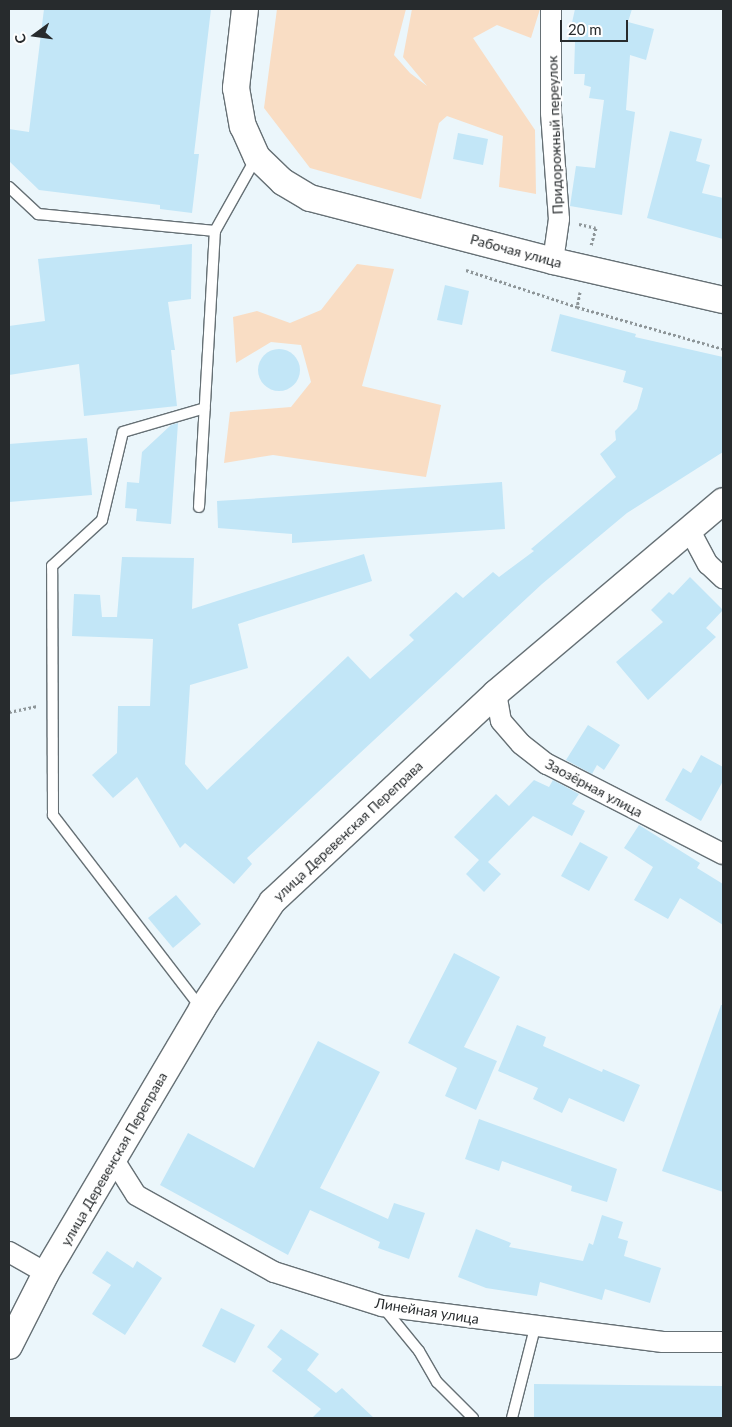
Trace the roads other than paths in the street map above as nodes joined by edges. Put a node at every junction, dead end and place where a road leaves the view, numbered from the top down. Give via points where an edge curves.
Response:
1 (245, 9) edge
2 (551, 9) edge
3 (257, 157) junction
4 (9, 187) edge
5 (215, 231) junction
6 (553, 261) junction
7 (723, 300) edge
8 (205, 408) junction
9 (723, 501) edge
10 (199, 507) dead end
11 (690, 529) junction
12 (723, 578) edge
13 (496, 693) junction
14 (723, 854) edge
15 (202, 1009) junction
16 (114, 1160) junction
17 (9, 1252) edge
18 (46, 1273) junction
19 (382, 1306) junction
20 (535, 1328) junction
21 (723, 1342) edge
22 (9, 1346) edge
23 (473, 1418) edge
24 (512, 1418) edge

1 - 3 street via 236,88 243,126
2 - 6 street, Придорожный переулок via 551,113 558,218
3 - 5 lane
3 - 6 street, Рабочая улица via 283,182 310,198
4 - 5 lane via 38,214
5 - 8 lane
6 - 7 street, Рабочая улица
8 - 10 lane
8 - 15 lane via 123,432 102,520 52,566 53,815
9 - 11 street, улица Деревенская Переправа
11 - 12 street via 708,564
11 - 13 street, улица Деревенская Переправа
13 - 14 street, Заозёрная улица via 501,721 521,744 547,764
13 - 15 street, улица Деревенская Переправа via 272,902
15 - 16 street, улица Деревенская Переправа
16 - 18 street, улица Деревенская Переправа
16 - 19 street, Линейная улица via 136,1195 274,1272
17 - 18 street
18 - 22 street, улица Деревенская Переправа
19 - 20 street, Линейная улица
19 - 23 lane via 420,1351 437,1382
20 - 21 street, Линейная улица via 663,1342
20 - 24 lane

